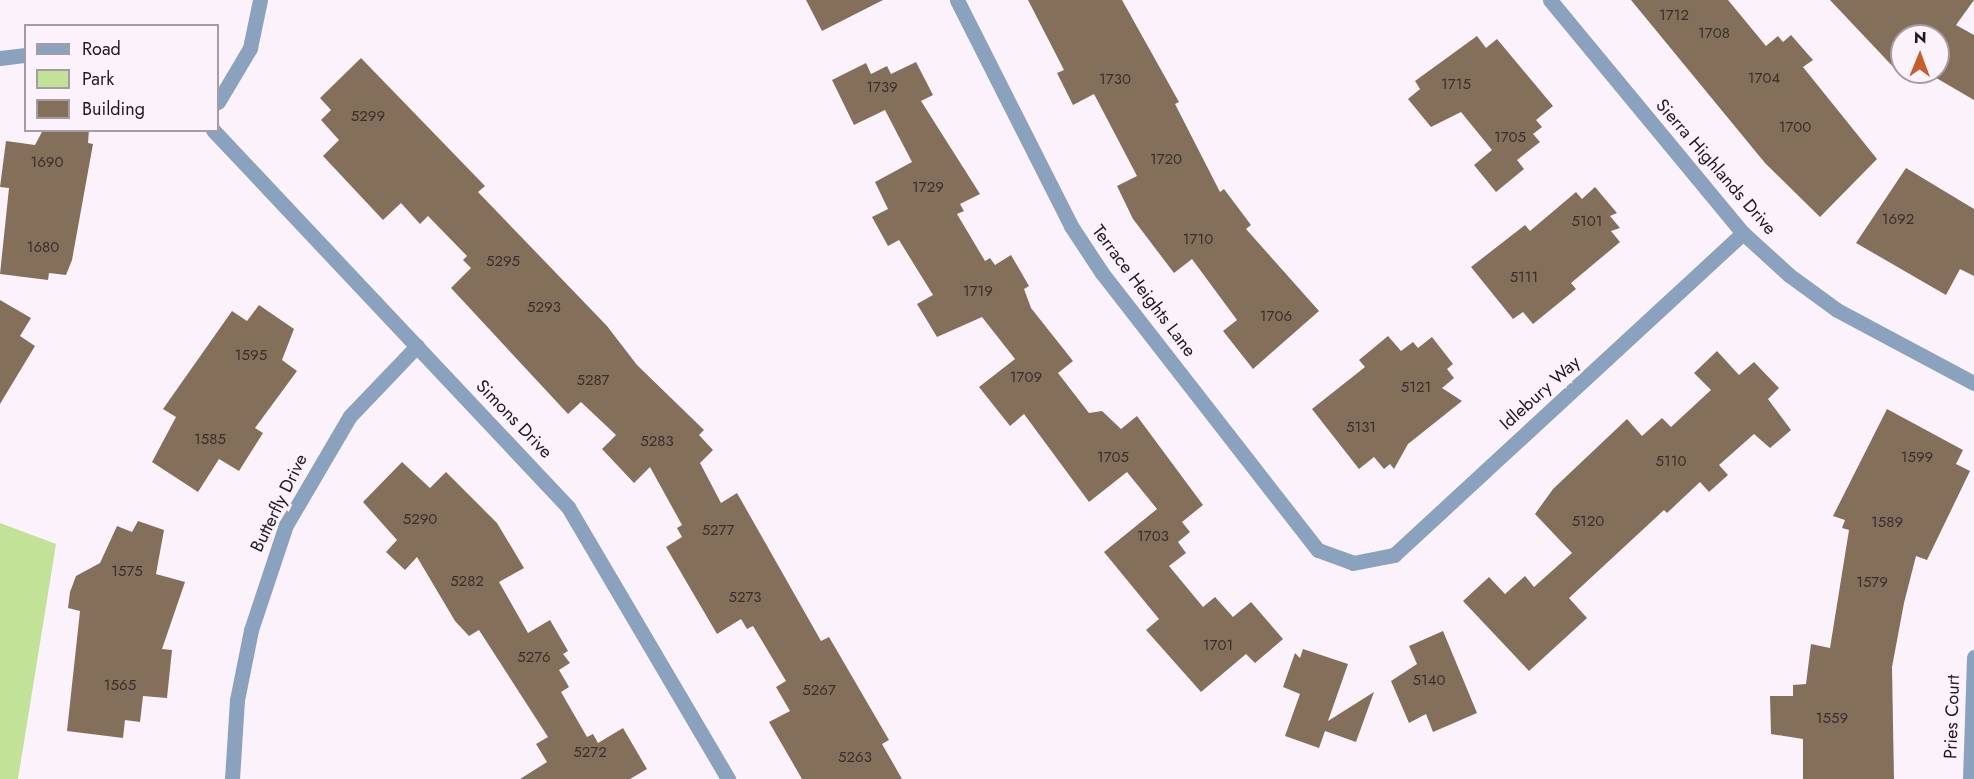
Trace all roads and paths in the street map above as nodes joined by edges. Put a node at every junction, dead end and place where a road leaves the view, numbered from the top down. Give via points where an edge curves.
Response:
1 (260, 0) edge
2 (957, 0) edge
3 (1550, 0) edge
4 (24, 54) edge
5 (0, 58) edge
6 (219, 100) edge
7 (215, 132) edge
8 (1743, 233) junction
9 (417, 346) junction
10 (1974, 383) edge
11 (1353, 563) joint
12 (1974, 657) edge
13 (232, 779) edge
14 (728, 779) edge
15 (1970, 779) edge

1 - 6 street via 250,48
2 - 11 street, Terrace Heights Lane via 1071,226 1102,273 1318,550
3 - 8 street, Sierra Highlands Drive
4 - 5 street
7 - 9 street, Simons Drive
8 - 10 street, Sierra Highlands Drive via 1837,310
8 - 11 street, Idlebury Way via 1394,555
9 - 13 street, Butterfly Drive via 350,416 286,525 251,630 237,700
9 - 14 street, Simons Drive via 568,507
12 - 15 street, Pries Court

